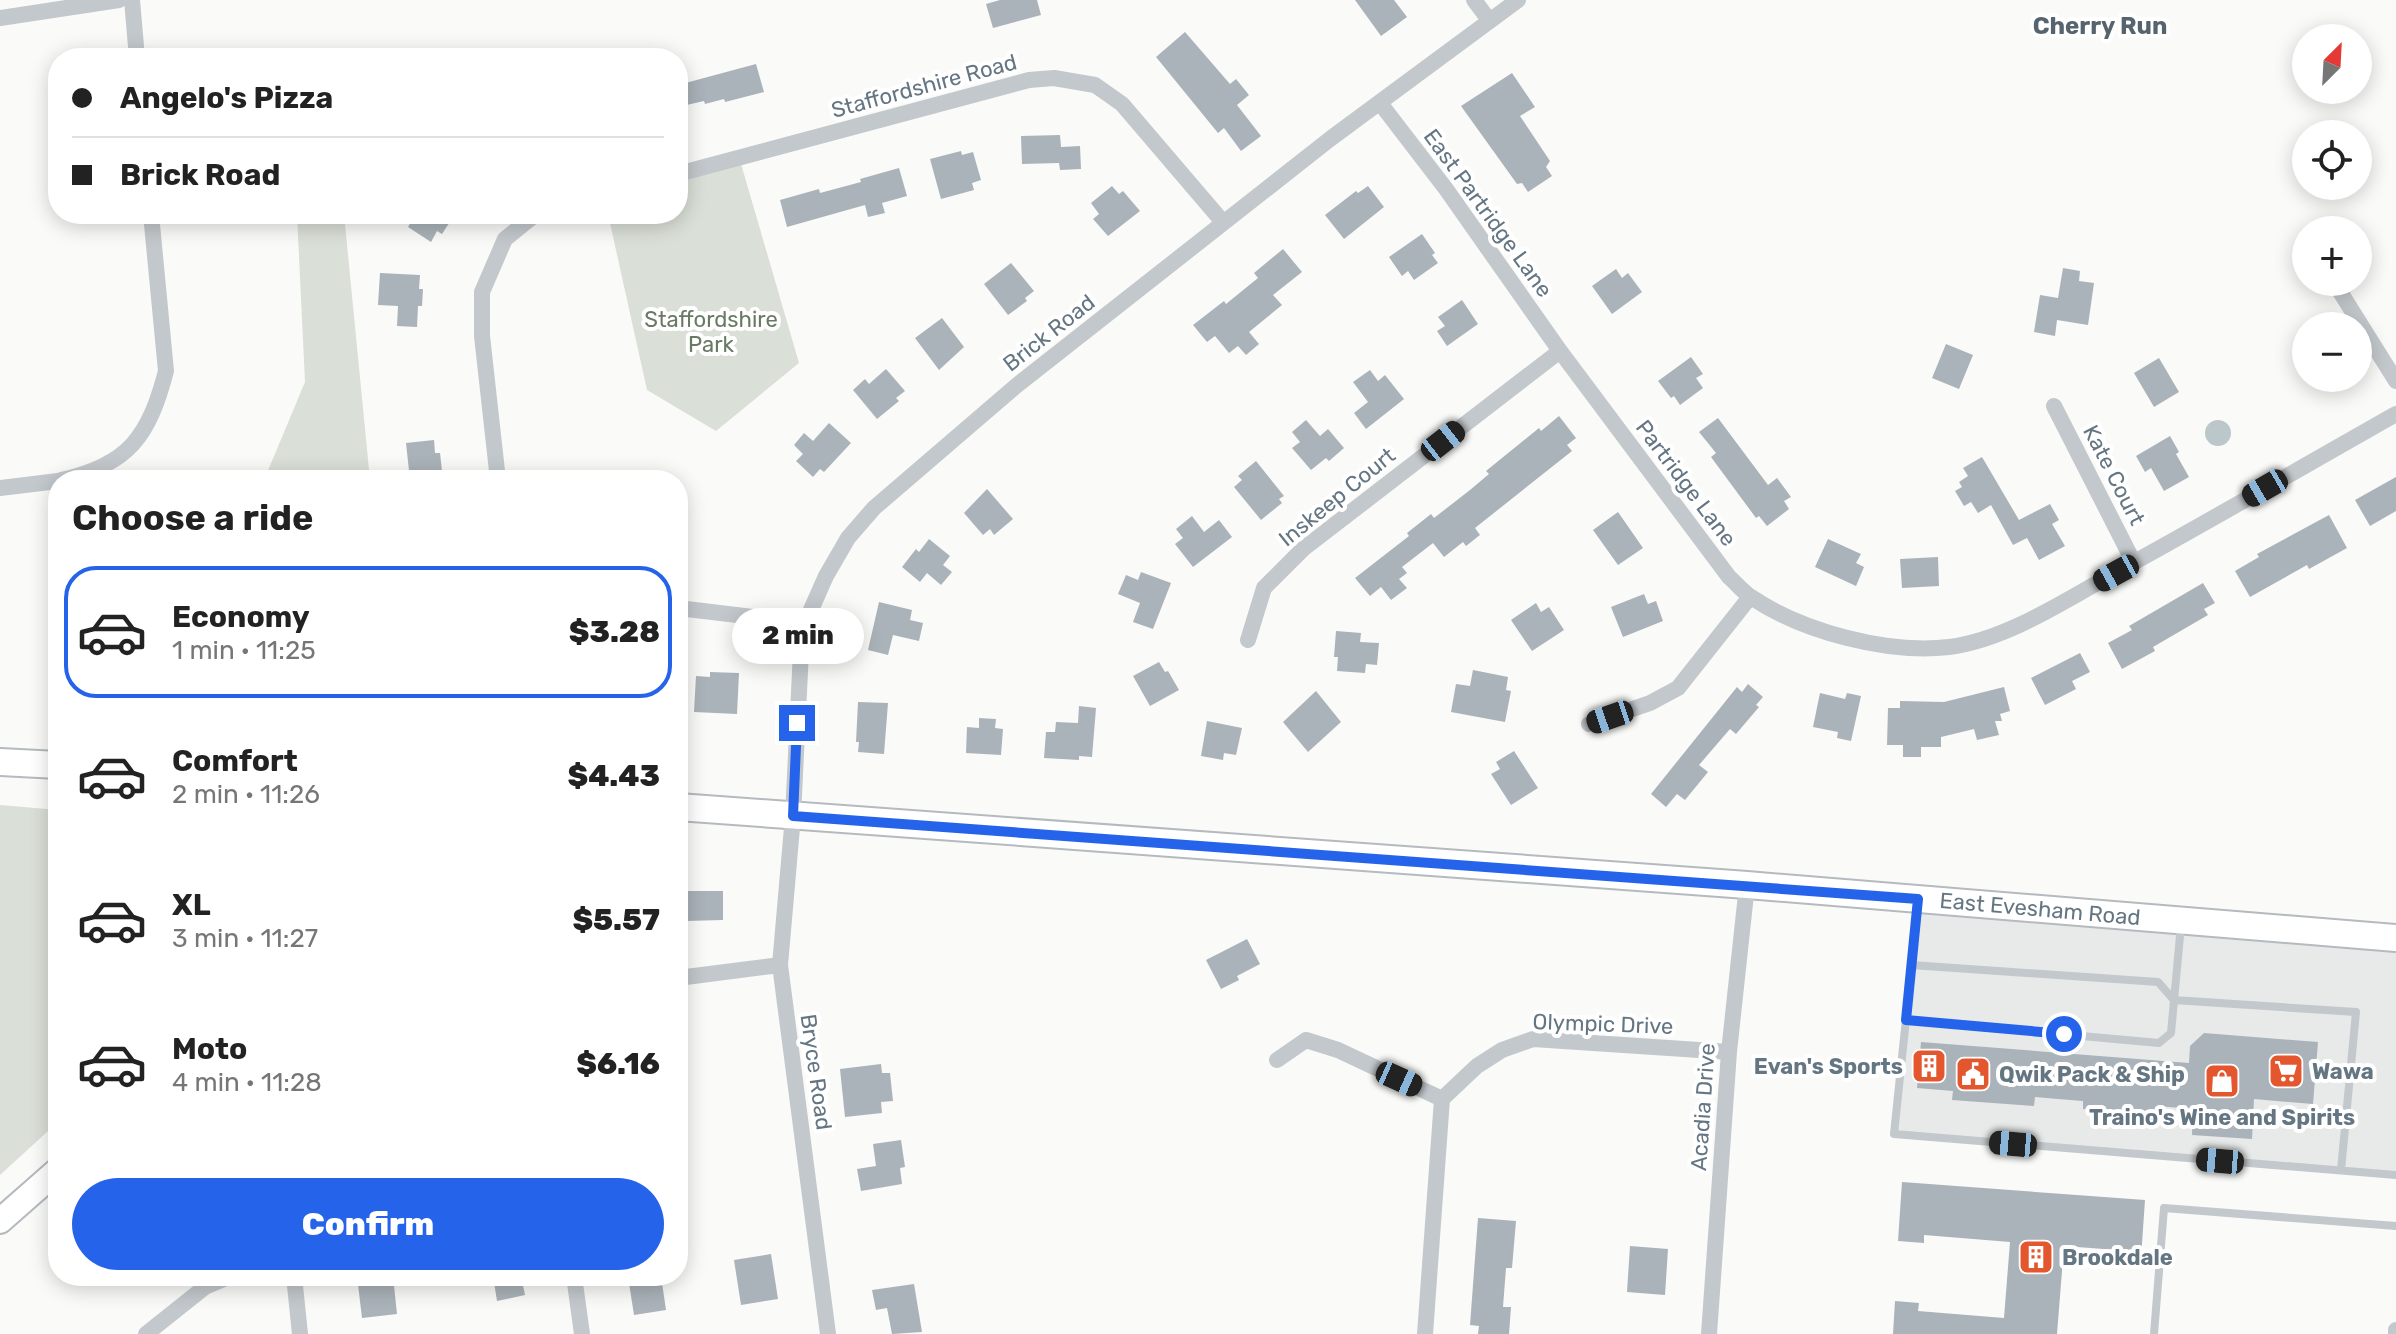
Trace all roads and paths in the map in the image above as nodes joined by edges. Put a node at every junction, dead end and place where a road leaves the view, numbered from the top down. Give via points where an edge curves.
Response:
1 (119, 0) edge
2 (132, 0) edge
3 (1474, 0) edge
4 (1518, 0) edge
5 (0, 18) edge
6 (1489, 20) junction
7 (136, 48) edge
8 (1380, 103) junction
9 (688, 171) edge
10 (1222, 221) junction
11 (152, 224) edge
12 (524, 224) edge
13 (2343, 296) edge
14 (1560, 351) junction
15 (2396, 381) edge
16 (2054, 406) dead end
17 (2396, 414) edge
18 (98, 470) edge
19 (497, 470) edge
20 (48, 482) edge
21 (0, 488) edge
22 (2134, 563) junction
23 (1750, 597) junction
24 (688, 609) edge
25 (804, 623) junction
26 (1248, 640) dead end
27 (1589, 724) dead end
28 (0, 762) edge
29 (48, 764) edge
30 (688, 808) edge
31 (793, 816) junction
32 (1747, 885) junction
33 (1918, 899) junction
34 (2181, 920) junction
35 (2396, 938) edge
36 (780, 965) junction
37 (1911, 965) junction
38 (688, 977) edge
39 (2174, 1000) junction
40 (1906, 1020) junction
41 (1729, 1052) junction
42 (1277, 1060) dead end
43 (1442, 1099) junction
44 (2341, 1170) junction
45 (2396, 1175) edge
46 (48, 1179) edge
47 (0, 1221) edge
48 (2396, 1226) edge
49 (207, 1286) edge
50 (295, 1286) edge
51 (575, 1286) edge
52 (146, 1334) edge
53 (300, 1334) edge
54 (582, 1334) edge
55 (828, 1334) edge
56 (1425, 1334) edge
57 (1709, 1334) edge
58 (2154, 1334) edge

1 - 5 street
2 - 7 street
3 - 6 street
4 - 6 street, Brick Road
6 - 8 street, Brick Road
8 - 10 street, Brick Road
8 - 14 street, East Partridge Lane
9 - 10 street, Staffordshire Road via 1029,80 1073,80 1095,85 1122,104
10 - 25 street, Brick Road via 874,508 848,538
11 - 18 street via 166,371 132,445
12 - 19 street via 505,239 482,292
13 - 15 street
14 - 23 street, Partridge Lane via 1729,577
14 - 26 street, Inskeep Court via 1303,549 1264,588
16 - 22 street, Kate Court
17 - 22 street
20 - 21 street
22 - 23 street, Partridge Lane via 2014,627 1951,647 1907,650 1853,641
23 - 27 street via 1678,688
24 - 25 street
25 - 31 street, Brick Road
28 - 29 main road
30 - 31 main road, East Evesham Road
31 - 32 main road, East Evesham Road
31 - 36 street, Bryce Road
32 - 33 main road, East Evesham Road
32 - 41 street, Acadia Drive
33 - 34 main road, East Evesham Road
33 - 37 lane
34 - 35 main road, East Evesham Road
34 - 39 lane
36 - 38 street
36 - 55 street, Bryce Road
37 - 39 lane via 2158,982
37 - 40 lane
39 - 40 lane via 2171,1033 2159,1043
39 - 44 lane via 2356,1012
40 - 44 lane via 1894,1134
41 - 43 street, Olympic Drive via 1533,1039 1477,1066
41 - 57 street, Acadia Drive
42 - 43 street via 1306,1040
43 - 56 street
44 - 45 lane
46 - 47 main road
48 - 58 lane via 2164,1208
49 - 52 street
50 - 53 street
51 - 54 street

